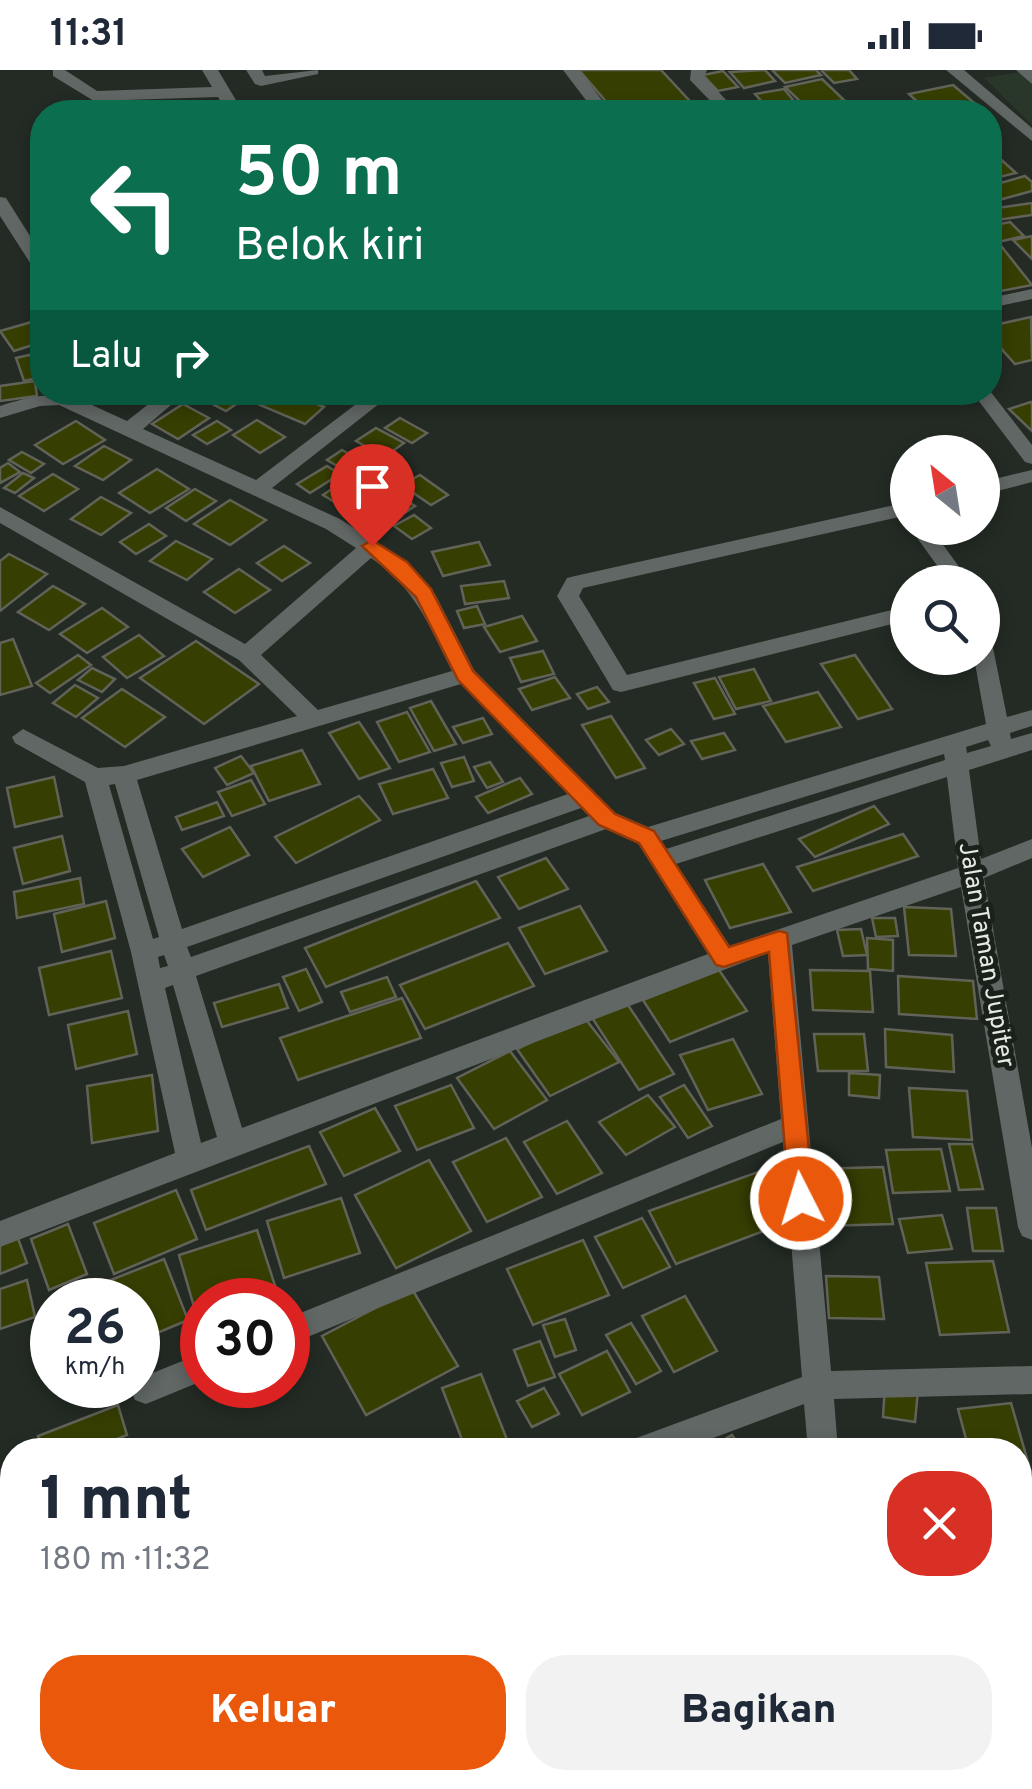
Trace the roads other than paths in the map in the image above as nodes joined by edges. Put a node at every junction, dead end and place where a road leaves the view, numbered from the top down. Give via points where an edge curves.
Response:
1 (210, 70) edge
2 (254, 70) edge
3 (310, 70) edge
4 (570, 70) edge
5 (700, 70) edge
6 (954, 70) edge
7 (1024, 70) edge
8 (60, 73) dead end
9 (1032, 79) edge
10 (221, 92) junction
11 (227, 100) edge
12 (594, 100) edge
13 (718, 100) edge
14 (992, 100) edge
15 (1002, 108) edge
16 (1029, 130) edge
17 (0, 202) edge
18 (30, 249) edge
19 (1028, 299) edge
20 (1002, 302) edge
21 (30, 403) edge
22 (76, 405) edge
23 (160, 405) edge
24 (369, 405) edge
25 (991, 405) edge
26 (0, 412) edge
27 (131, 428) junction
28 (1032, 458) edge
29 (1032, 476) edge
30 (1000, 484) edge
31 (259, 488) junction
32 (890, 513) edge
33 (0, 514) edge
34 (372, 546) junction
35 (890, 617) edge
36 (246, 655) junction
37 (465, 675) junction
38 (989, 675) edge
39 (1032, 718) edge
40 (315, 720) junction
41 (23, 737) dead end
42 (1000, 739) junction
43 (1032, 741) edge
44 (955, 752) junction
45 (124, 775) junction
46 (95, 777) junction
47 (585, 797) junction
48 (607, 820) junction
49 (646, 837) junction
50 (1032, 848) edge
51 (661, 860) junction
52 (971, 875) junction
53 (779, 940) junction
54 (175, 943) junction
55 (144, 952) junction
56 (724, 958) junction
57 (185, 973) junction
58 (151, 982) junction
59 (795, 1125) junction
60 (232, 1141) junction
61 (190, 1158) junction
62 (1032, 1227) edge
63 (0, 1234) edge
64 (310, 1323) edge
65 (1032, 1380) edge
66 (818, 1385) junction
67 (674, 1438) edge
68 (821, 1438) edge

1 - 10 street
2 - 3 street via 261,81
4 - 12 street
5 - 13 street via 696,77
6 - 14 street
7 - 9 street
8 - 10 street via 94,96
10 - 11 street
15 - 16 street
17 - 18 street
19 - 20 street
21 - 26 street
22 - 27 street
23 - 27 street
24 - 31 street
25 - 28 street
27 - 31 street
29 - 30 street
31 - 34 street
32 - 35 street via 575,583 568,596 620,684
33 - 36 street
34 - 36 street
34 - 37 street via 424,594
36 - 40 street
37 - 40 street
37 - 47 street
38 - 42 street
39 - 42 street
40 - 45 street
41 - 46 street
42 - 43 street
42 - 44 street
44 - 49 street
44 - 51 street
44 - 52 street, Jalan Taman Jupiter
45 - 46 street
45 - 54 street
46 - 55 street
47 - 48 street
47 - 54 street
48 - 49 street
48 - 57 street
49 - 51 street
50 - 52 street
51 - 56 street
52 - 53 street
52 - 62 street, Jalan Taman Jupiter
53 - 56 street
53 - 59 street
54 - 55 street
54 - 57 street
55 - 58 street
56 - 60 street
57 - 58 street
57 - 60 street
58 - 61 street
59 - 64 street
59 - 66 street
60 - 61 street
61 - 63 street
65 - 66 street
66 - 67 street
66 - 68 street

